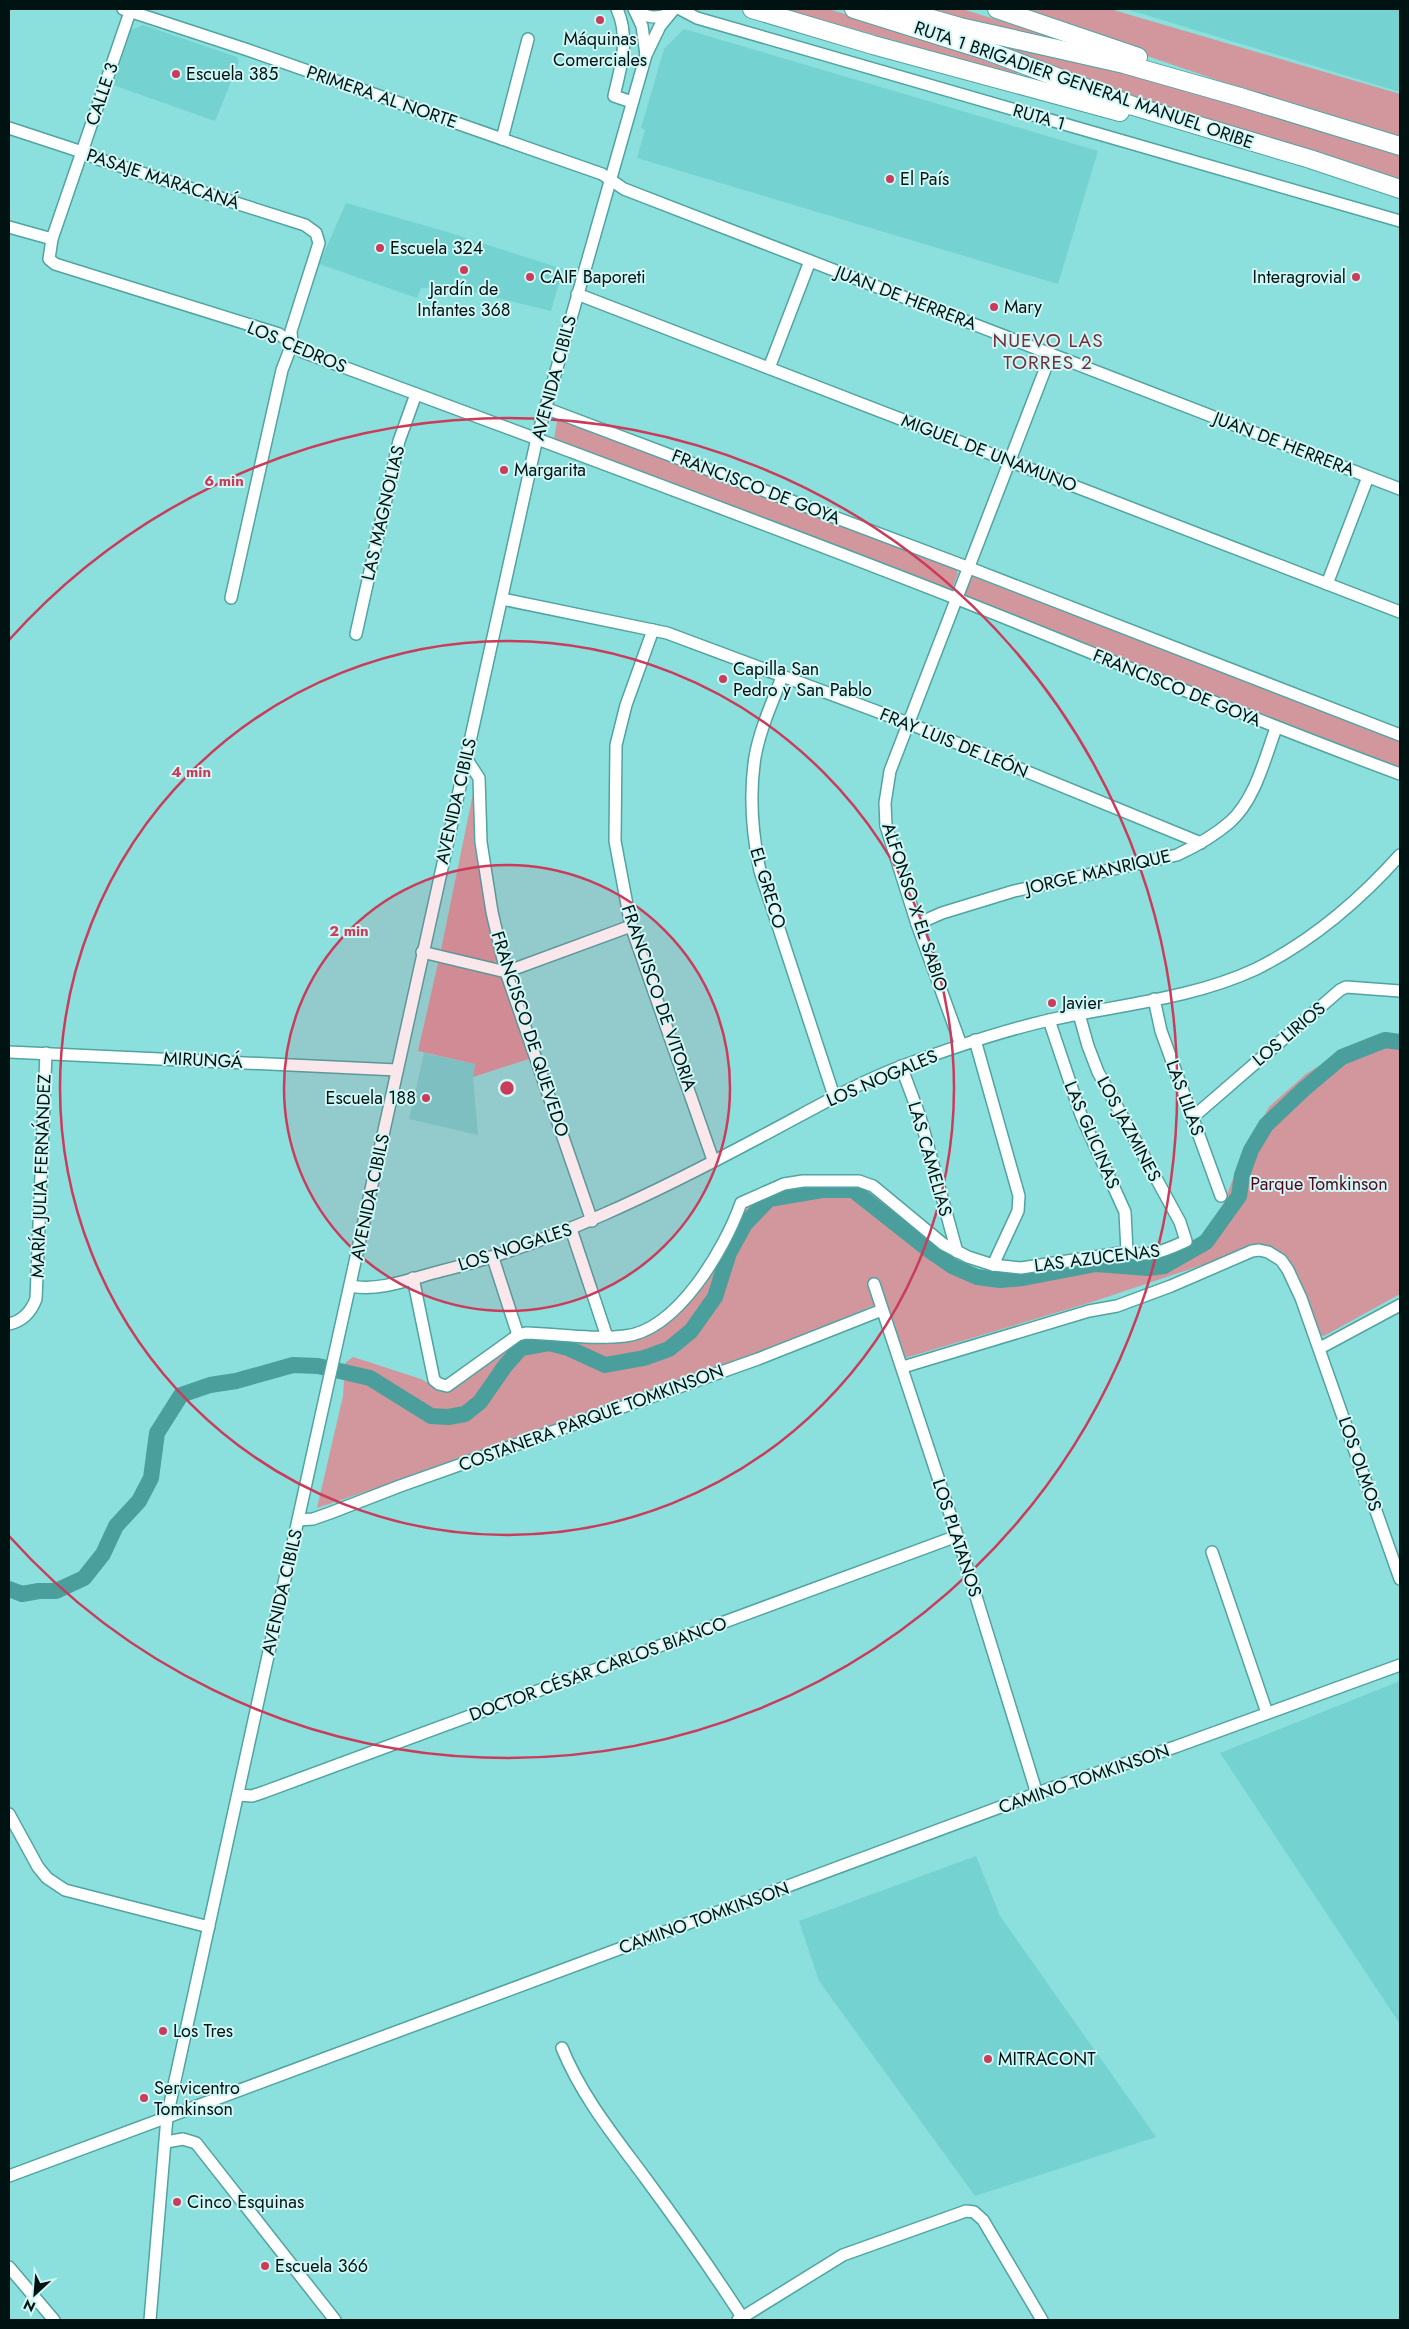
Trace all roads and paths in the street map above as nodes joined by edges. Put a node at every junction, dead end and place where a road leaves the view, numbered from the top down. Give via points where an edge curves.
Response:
1 (128, 9) edge
2 (617, 9) edge
3 (634, 9) edge
4 (752, 9) edge
5 (854, 9) edge
6 (897, 9) edge
7 (997, 9) edge
8 (675, 10) edge
9 (528, 39) dead end
10 (646, 54) junction
11 (1240, 97) junction
12 (632, 102) junction
13 (9, 128) edge
14 (502, 139) junction
15 (1261, 145) junction
16 (1400, 146) edge
17 (82, 152) junction
18 (610, 180) junction
19 (1400, 189) edge
20 (1400, 221) edge
21 (9, 227) edge
22 (52, 239) junction
23 (810, 261) junction
24 (54, 264) joint
25 (577, 294) junction
26 (292, 344) junction
27 (1050, 354) junction
28 (768, 368) junction
29 (416, 394) junction
30 (545, 408) junction
31 (537, 438) junction
32 (1008, 460) junction
33 (1368, 477) junction
34 (1400, 489) edge
35 (967, 567) junction
36 (1328, 584) junction
37 (231, 598) dead end
38 (955, 598) junction
39 (502, 599) junction
40 (1400, 612) edge
41 (653, 630) junction
42 (356, 634) dead end
43 (782, 677) junction
44 (908, 723) junction
45 (1276, 728) junction
46 (1400, 735) edge
47 (466, 758) junction
48 (1400, 774) edge
49 (1202, 843) junction
50 (1400, 855) edge
51 (918, 924) junction
52 (631, 926) junction
53 (422, 952) junction
54 (506, 972) junction
55 (1400, 991) edge
56 (1154, 999) junction
57 (1079, 1014) junction
58 (1049, 1020) junction
59 (975, 1040) junction
60 (961, 1045) junction
61 (9, 1052) edge
62 (46, 1053) junction
63 (901, 1066) junction
64 (397, 1070) junction
65 (834, 1096) junction
66 (1192, 1118) junction
67 (713, 1160) junction
68 (1221, 1196) dead end
69 (592, 1221) junction
70 (571, 1229) junction
71 (1186, 1240) joint
72 (957, 1252) junction
73 (1127, 1252) junction
74 (492, 1258) junction
75 (994, 1265) junction
76 (413, 1278) junction
77 (874, 1284) dead end
78 (351, 1286) junction
79 (1400, 1305) edge
80 (882, 1310) junction
81 (9, 1324) edge
82 (518, 1335) junction
83 (607, 1337) junction
84 (1320, 1348) junction
85 (902, 1367) junction
86 (299, 1520) junction
87 (957, 1536) junction
88 (1212, 1552) dead end
89 (1400, 1578) edge
90 (1400, 1665) edge
91 (1268, 1713) junction
92 (1037, 1794) junction
93 (238, 1795) junction
94 (9, 1814) edge
95 (209, 1927) junction
96 (562, 2048) dead end
97 (167, 2118) junction
98 (166, 2142) junction
99 (9, 2176) edge
100 (9, 2267) edge
101 (741, 2319) edge
102 (54, 2320) edge
103 (150, 2320) edge
104 (335, 2320) edge
105 (1042, 2320) edge

1 - 14 street, PRIMERA AL NORTE
1 - 17 street, CALLE 3
2 - 12 street via 624,29 624,44 614,96
3 - 8 street via 653,18
3 - 10 street, AVENIDA CIBILS via 642,26
4 - 15 highway via 1214,138
5 - 15 highway, RUTA 1 BRIGADIER GENERAL MANUEL ORIBE via 988,51 1133,106
6 - 11 highway, RUTA 1 BRIGADIER GENERAL MANUEL ORIBE via 1124,64
7 - 11 highway via 1220,84
8 - 10 street, AVENIDA CIBILS via 656,32
8 - 20 street, RUTA 1
9 - 14 street
10 - 12 street, AVENIDA CIBILS
11 - 16 highway, RUTA 1 BRIGADIER GENERAL MANUEL ORIBE
12 - 18 street, AVENIDA CIBILS
13 - 17 street, PASAJE MARACANÁ
14 - 18 street, PRIMERA AL NORTE via 602,174
15 - 19 highway, RUTA 1 BRIGADIER GENERAL MANUEL ORIBE
17 - 22 street, CALLE 3
17 - 26 street, PASAJE MARACANÁ via 305,225 316,233 319,243 290,331
18 - 23 street, JUAN DE HERRERA via 624,189
18 - 25 street, AVENIDA CIBILS
21 - 22 street
22 - 24 street, CALLE 3 via 49,259
23 - 27 street, JUAN DE HERRERA
23 - 28 street
24 - 26 street, LOS CEDROS via 279,334
25 - 28 street, MIGUEL DE UNAMUNO
25 - 30 street, AVENIDA CIBILS
26 - 29 street, LOS CEDROS via 304,352
26 - 37 street via 282,370
27 - 32 street
27 - 33 street, JUAN DE HERRERA
28 - 32 street, MIGUEL DE UNAMUNO
29 - 31 street, LOS CEDROS
29 - 42 street, LAS MAGNOLIAS via 399,441
30 - 31 street, AVENIDA CIBILS
30 - 35 street, FRANCISCO DE GOYA
31 - 38 street, FRANCISCO DE GOYA
31 - 39 street, AVENIDA CIBILS
32 - 35 street
32 - 36 street, MIGUEL DE UNAMUNO
33 - 34 street, JUAN DE HERRERA
33 - 36 street
35 - 38 street
35 - 46 street, FRANCISCO DE GOYA
36 - 40 street, MIGUEL DE UNAMUNO
38 - 44 street, ALFONSO X EL SABIO
38 - 45 street, FRANCISCO DE GOYA
39 - 41 street, FRAY LUIS DE LEÓN
39 - 47 street, AVENIDA CIBILS
41 - 43 street, FRAY LUIS DE LEÓN
41 - 52 street, FRANCISCO DE VITORIA via 626,705 616,745 615,841
43 - 44 street, FRAY LUIS DE LEÓN
43 - 65 street, EL GRECO via 756,755 753,837 760,871
44 - 49 street, FRAY LUIS DE LEÓN
44 - 51 street, ALFONSO X EL SABIO via 890,771 885,803 886,826
45 - 48 street, FRANCISCO DE GOYA
45 - 49 street, JORGE MANRIQUE via 1242,806 1232,821
47 - 53 street, AVENIDA CIBILS
47 - 54 street, FRANCISCO DE QUEVEDO via 479,778 481,842
49 - 51 street, JORGE MANRIQUE via 1177,855 1143,864 1014,891 942,913
50 - 56 street, LOS NOGALES via 1338,918 1280,956 1212,985
51 - 60 street, ALFONSO X EL SABIO
52 - 54 street
52 - 67 street, FRANCISCO DE VITORIA
53 - 54 street
53 - 64 street, AVENIDA CIBILS
54 - 69 street, FRANCISCO DE QUEVEDO
55 - 66 street, LOS LIRIOS via 1346,987 1340,990
56 - 57 street, LOS NOGALES
56 - 66 street, LAS LILAS via 1161,1031
57 - 58 street, LOS NOGALES
57 - 71 street, LOS JAZMINES via 1098,1072 1180,1222
58 - 59 street, LOS NOGALES
58 - 73 street, LAS GLICINAS via 1081,1115 1124,1212
59 - 60 street, LOS NOGALES
59 - 75 street via 1019,1196 1018,1211
60 - 63 street, LOS NOGALES
61 - 62 street, MIRUNGÁ
62 - 64 street, MIRUNGÁ
62 - 81 street, MARÍA JULIA FERNÁNDEZ via 36,1299 27,1314
63 - 65 street, LOS NOGALES
63 - 72 street, LAS CAMELIAS via 920,1117
64 - 78 street, AVENIDA CIBILS
65 - 67 street, LOS NOGALES
66 - 68 street, LAS LILAS
67 - 69 street, LOS NOGALES
69 - 70 street, LOS NOGALES
70 - 74 street, LOS NOGALES
70 - 83 street
71 - 73 street, LAS AZUCENAS via 1153,1254
72 - 75 street, LAS AZUCENAS
72 - 83 street, LAS AZUCENAS via 921,1227 873,1186 859,1181 784,1184 741,1203 714,1262 672,1311 640,1332
73 - 75 street, LAS AZUCENAS via 1021,1268
74 - 76 street, LOS NOGALES
74 - 82 street
76 - 78 street, LOS NOGALES via 371,1288
76 - 82 street via 434,1380 442,1386 452,1384
77 - 80 street, LOS PLATANOS
78 - 86 street, AVENIDA CIBILS
79 - 84 street
80 - 85 street, LOS PLATANOS
80 - 86 street, COSTANERA PARQUE TOMKINSON via 758,1359 313,1519
82 - 83 street, LAS AZUCENAS
84 - 85 street via 1288,1270 1268,1252 1252,1250 1117,1306 1088,1311
84 - 89 street, LOS OLMOS
85 - 87 street, LOS PLATANOS
86 - 93 street, AVENIDA CIBILS
87 - 92 street, LOS PLATANOS
87 - 93 street, DOCTOR CÉSAR CARLOS BIANCO via 273,1789 252,1796
88 - 91 street
90 - 91 street, CAMINO TOMKINSON
91 - 92 street, CAMINO TOMKINSON
92 - 97 street, CAMINO TOMKINSON
93 - 95 street, AVENIDA CIBILS
94 - 95 street via 38,1867 47,1878 65,1890
95 - 97 street, AVENIDA CIBILS
96 - 101 street via 589,2101 680,2224
97 - 98 street, AVENIDA CIBILS
97 - 99 street, CAMINO TOMKINSON
98 - 103 street, AVENIDA CIBILS
98 - 104 street via 183,2139 196,2143
100 - 102 street
101 - 105 street via 843,2255 966,2211 974,2212 983,2220

